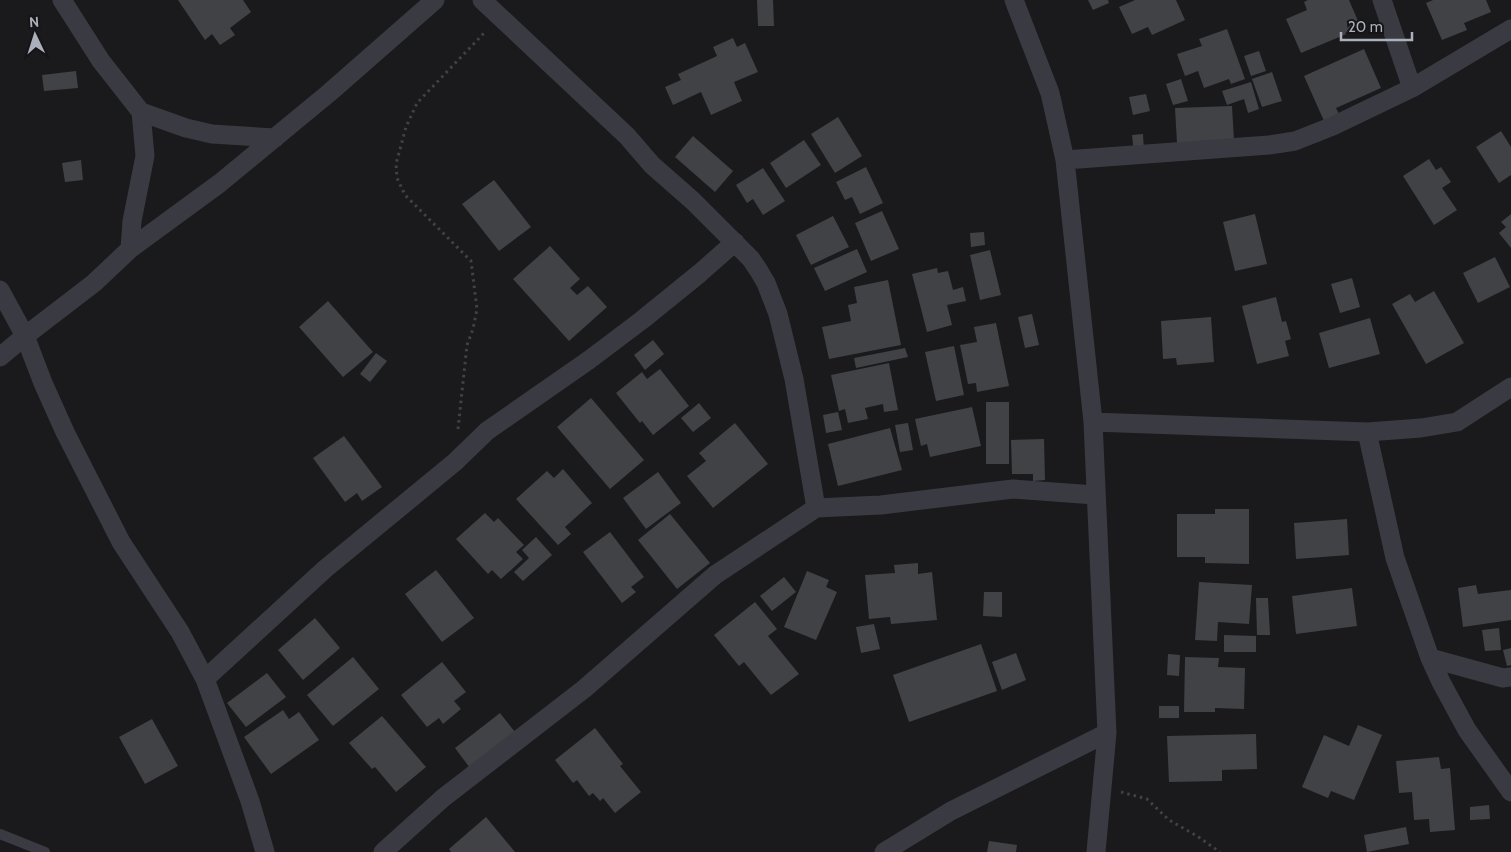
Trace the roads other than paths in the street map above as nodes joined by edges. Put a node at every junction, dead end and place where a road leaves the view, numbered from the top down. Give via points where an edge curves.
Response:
1 (62, 0) edge
2 (435, 0) edge
3 (482, 0) edge
4 (1014, 0) edge
5 (1382, 0) edge
6 (1511, 29) edge
7 (1412, 88) junction
8 (141, 112) junction
9 (275, 138) junction
10 (1065, 160) junction
11 (734, 242) junction
12 (130, 249) junction
13 (0, 290) edge
14 (25, 336) junction
15 (0, 357) edge
16 (1511, 387) edge
17 (1093, 422) junction
18 (1367, 432) junction
19 (1096, 495) junction
20 (816, 508) junction
21 (1430, 658) junction
22 (1511, 677) edge
23 (205, 678) junction
24 (1107, 733) junction
25 (1511, 792) edge
26 (0, 834) edge
27 (45, 852) edge
28 (265, 852) edge
29 (383, 852) edge
30 (884, 852) edge
31 (1096, 852) edge

1 - 8 street via 101,62
2 - 9 street
3 - 11 street
4 - 10 street via 1050,93
5 - 7 street
6 - 7 street
7 - 10 street via 1295,141
8 - 9 street via 212,134
8 - 12 street via 145,156
9 - 12 street
10 - 17 street
11 - 20 street via 759,271 778,314 794,379
11 - 23 street via 642,320 487,431 325,569
12 - 14 street via 94,283
13 - 14 street
14 - 15 street
14 - 23 street via 65,432 112,525 180,632
16 - 18 street via 1457,422
17 - 18 street
17 - 19 street
18 - 21 street via 1395,558
19 - 20 street via 1013,489
19 - 24 street
20 - 29 street via 715,575 584,689 444,798
21 - 22 street via 1503,678
21 - 25 street via 1467,730
23 - 28 street
24 - 30 street via 951,811
24 - 31 street
26 - 27 lane

